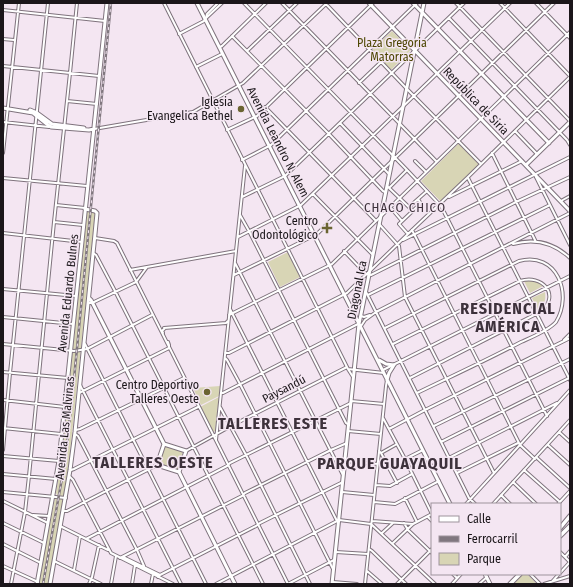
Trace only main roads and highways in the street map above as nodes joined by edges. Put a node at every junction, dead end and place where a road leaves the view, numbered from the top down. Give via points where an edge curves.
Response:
1 (107, 3) edge
2 (198, 3) edge
3 (424, 3) edge
4 (371, 4) edge
5 (415, 4) edge
6 (422, 12) junction
7 (415, 50) junction
8 (3, 107) edge
9 (570, 122) edge
10 (47, 124) junction
11 (64, 127) junction
12 (94, 129) junction
13 (549, 143) junction
14 (526, 165) junction
15 (85, 209) junction
16 (570, 212) edge
17 (90, 303) junction
18 (360, 325) junction
19 (378, 360) junction
20 (387, 380) junction
21 (164, 444) junction
22 (179, 472) junction
23 (450, 503) edge
24 (570, 516) edge
25 (570, 526) edge
26 (561, 527) edge
27 (561, 535) edge
28 (519, 575) edge
29 (486, 576) edge
30 (38, 583) edge
31 (332, 583) edge
32 (50, 584) edge
33 (235, 584) edge
34 (490, 584) edge
35 (510, 584) edge

1 - 12 main road, Avenida Eduardo Bulnes
2 - 18 main road, Avenida Leandro N. Alem
3 - 6 main road, Diagonal Ica
4 - 7 main road, República de Siria
5 - 6 main road
6 - 7 main road, Diagonal Ica
6 - 13 main road
7 - 14 main road, República de Siria
7 - 18 main road, Diagonal Ica
8 - 10 main road via 32,111
9 - 13 main road
10 - 11 main road
10 - 11 main road via 54,128
11 - 12 main road
12 - 15 main road, Avenida Eduardo Bulnes
13 - 14 main road
14 - 16 main road, República de Siria
15 - 17 main road via 97,213
15 - 30 main road, Avenida Eduardo Bulnes via 57,479
17 - 21 main road
17 - 32 main road, Avenida Las Malvinas via 70,477
18 - 19 main road, Avenida Leandro N. Alem
18 - 31 main road, Diagonal Ica
19 - 20 main road, Avenida Leandro N. Alem
19 - 20 main road via 394,364
20 - 23 main road, Avenida Leandro N. Alem
21 - 22 main road via 186,451
21 - 22 main road via 157,465
22 - 33 main road
24 - 26 main road
25 - 27 main road
28 - 35 main road
29 - 34 main road

